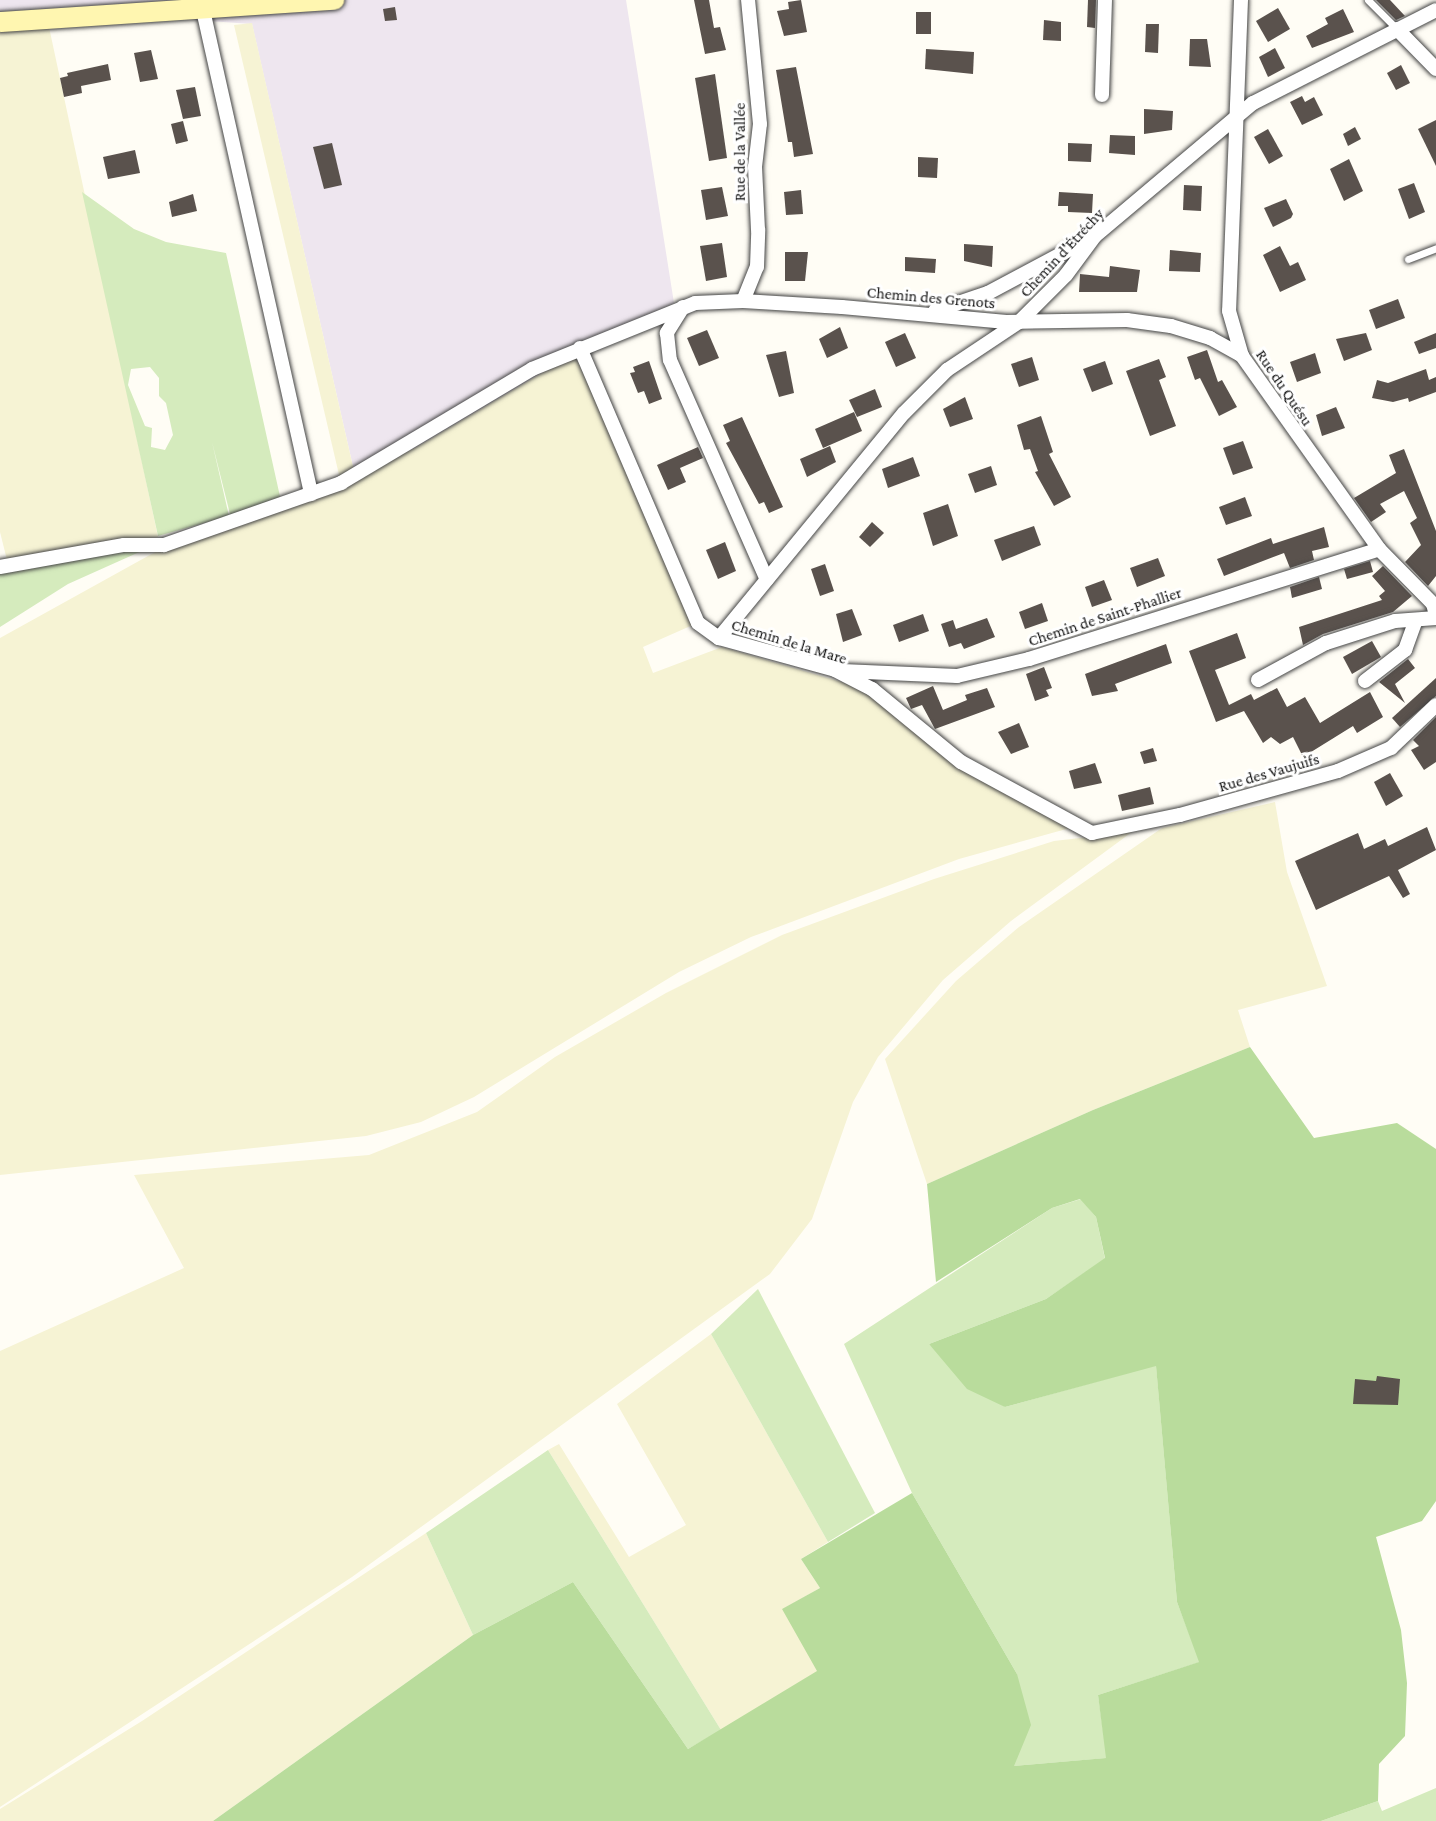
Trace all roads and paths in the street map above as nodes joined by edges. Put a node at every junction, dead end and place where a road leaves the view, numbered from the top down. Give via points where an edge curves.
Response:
1 (334, 0) edge
2 (748, 0) edge
3 (1105, 0) edge
4 (1240, 0) edge
5 (1368, 0) edge
6 (203, 10) junction
7 (1436, 10) edge
8 (0, 22) edge
9 (1397, 29) junction
10 (1436, 69) edge
11 (1102, 95) dead end
12 (1235, 117) junction
13 (1095, 236) junction
14 (1436, 248) edge
15 (1408, 259) dead end
16 (743, 301) junction
17 (683, 307) junction
18 (930, 313) junction
19 (1019, 322) junction
20 (580, 348) junction
21 (1242, 356) junction
22 (311, 494) junction
23 (1379, 549) junction
24 (0, 567) edge
25 (766, 580) junction
26 (1435, 608) edge
27 (1416, 620) junction
28 (719, 638) junction
29 (835, 670) junction
30 (1258, 680) dead end
31 (1365, 681) dead end
32 (1436, 705) edge
33 (1092, 833) joint

1 - 6 main road
2 - 16 street, Rue de la Vallée via 760,124 755,167 757,267
3 - 11 street
4 - 12 street, Rue du Quésu
5 - 9 lane
6 - 8 main road
6 - 22 street
7 - 9 street, Chemin d'Étréchy
9 - 10 street
9 - 12 street, Chemin d'Étréchy via 1253,103
12 - 13 street, Chemin d'Étréchy
12 - 21 street, Rue du Quésu via 1229,311
13 - 18 street via 988,293
13 - 19 street, Chemin d'Étréchy via 1066,275
14 - 15 lane
16 - 17 street, Chemin des Grenots
16 - 18 street, Chemin des Grenots
17 - 20 street, Chemin des Grenots
17 - 25 street via 668,333 670,360
18 - 19 street, Chemin des Grenots
19 - 21 street, Chemin des Grenots via 1127,320 1172,326 1210,338
19 - 25 street, Chemin d'Étréchy via 947,370 904,412
20 - 22 street, Chemin des Grenots via 532,369 340,483
20 - 28 street, Chemin de la Mare via 698,623
21 - 23 street, Rue du Quésu
22 - 24 street, Chemin des Grenots via 147,547 124,544
23 - 26 street, Rue du Quésu
23 - 29 street, Chemin de Saint-Phallier via 1029,659 957,676
25 - 28 street, Chemin d'Étréchy
26 - 27 street
27 - 30 street via 1395,621 1326,643
27 - 31 street via 1405,650
28 - 29 street, Chemin de la Mare
29 - 33 street, Chemin de la Mare via 872,689 961,762
32 - 33 street, Rue des Vaujuifs via 1391,748 1338,771 1180,815

